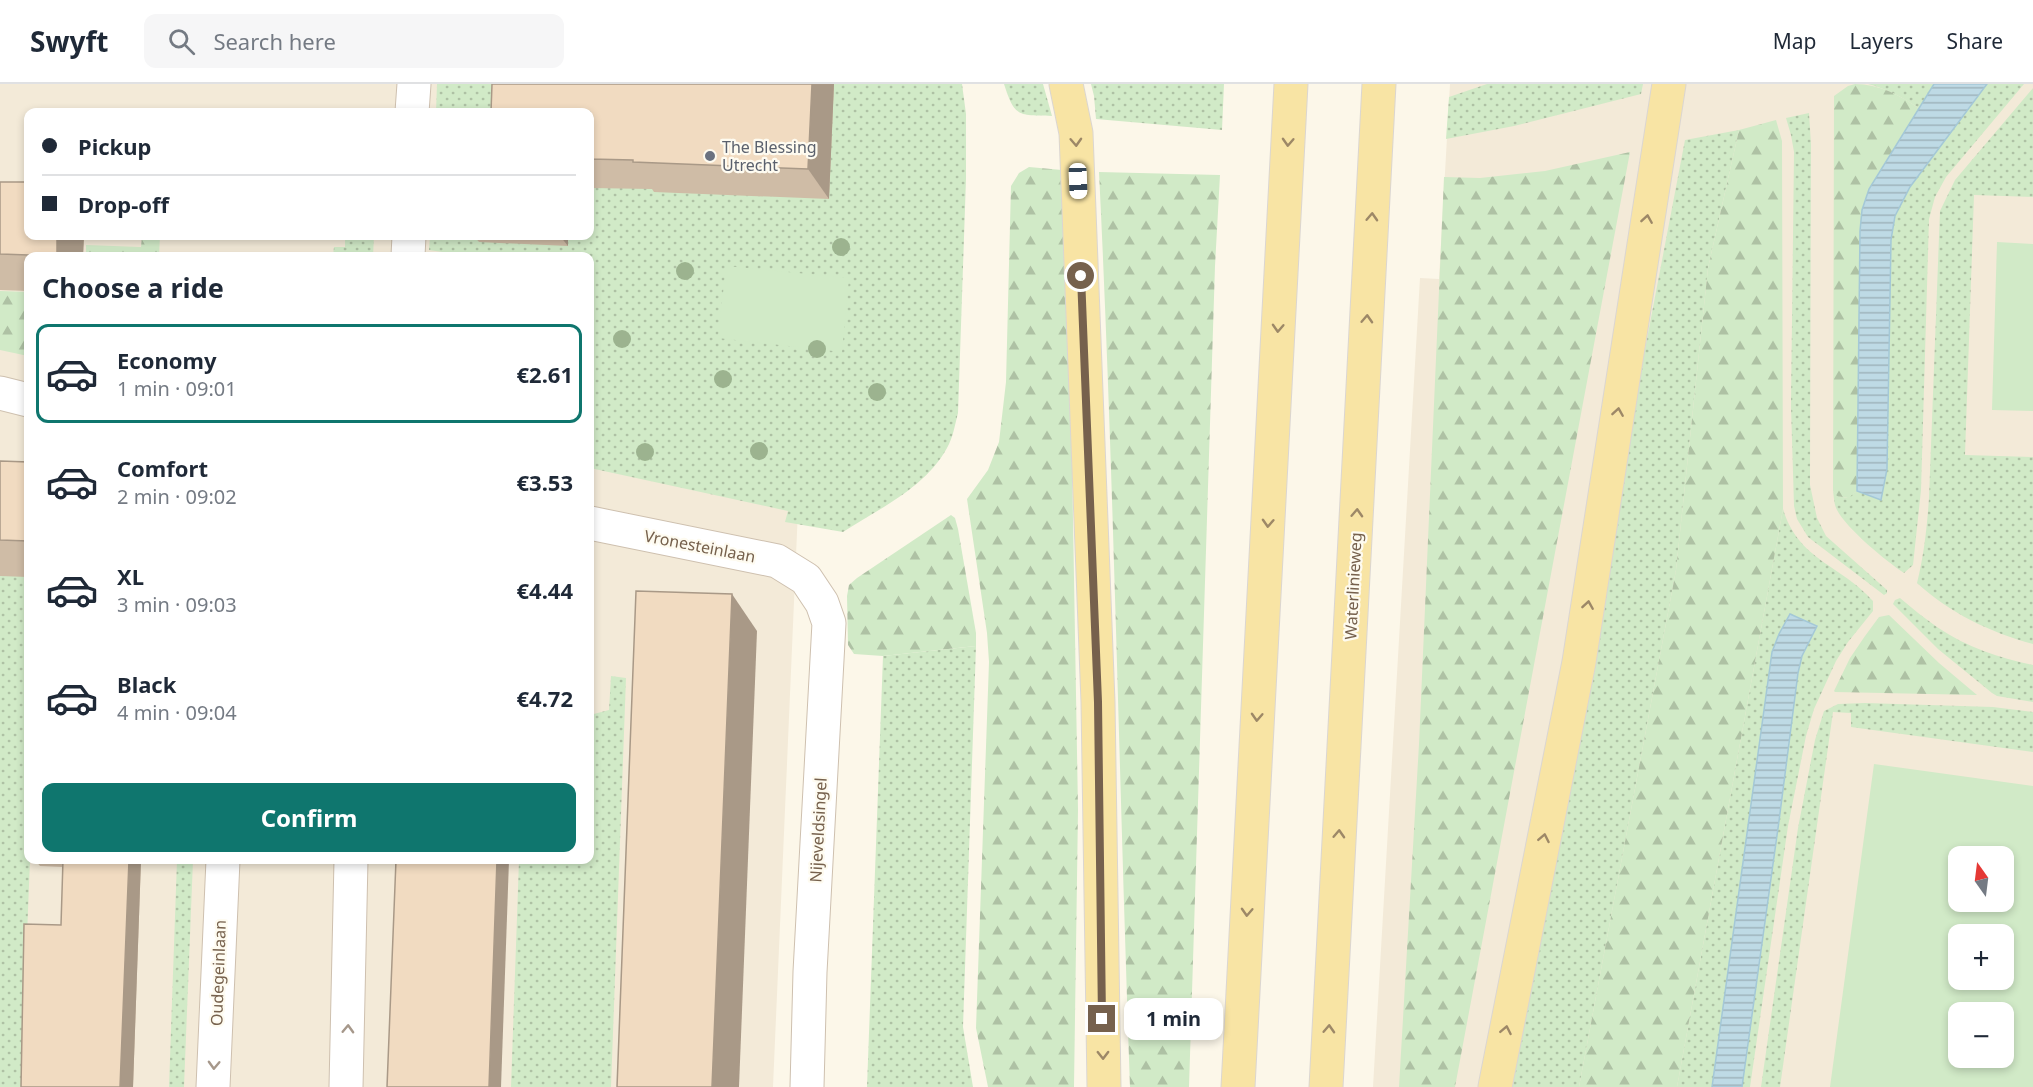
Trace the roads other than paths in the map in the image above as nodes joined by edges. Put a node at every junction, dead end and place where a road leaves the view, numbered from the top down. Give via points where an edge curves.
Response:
1 (414, 84) edge
2 (1066, 84) edge
3 (1291, 84) edge
4 (1379, 84) edge
5 (1669, 84) edge
6 (412, 108) edge
7 (0, 393) edge
8 (24, 399) edge
9 (594, 525) edge
10 (806, 579) joint
11 (223, 864) edge
12 (351, 864) edge
13 (213, 1087) edge
14 (346, 1087) edge
15 (807, 1087) edge
16 (1104, 1087) edge
17 (1238, 1087) edge
18 (1326, 1087) edge
19 (1495, 1087) edge

1 - 6 street
2 -> 16 main road via 1076,133 1098,702
3 -> 17 main road
18 -> 4 main road, Waterlinieweg
19 -> 5 main road via 1579,663
7 - 8 street
9 - 10 street, Vronesteinlaan via 777,561
10 - 15 street, Nijeveldsingel via 822,603 829,623
11 -> 13 street, Oudegeinlaan
14 -> 12 street

